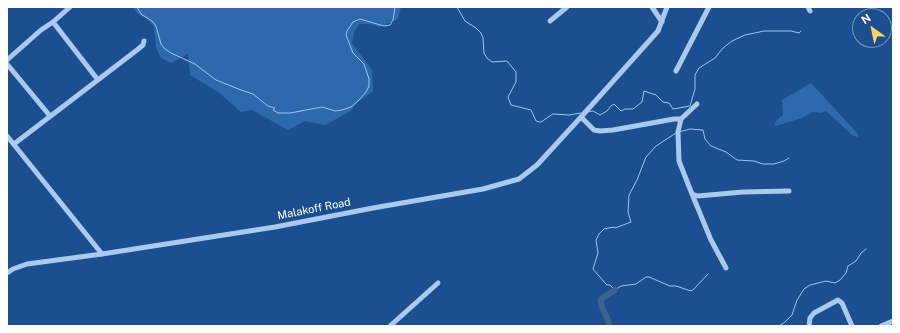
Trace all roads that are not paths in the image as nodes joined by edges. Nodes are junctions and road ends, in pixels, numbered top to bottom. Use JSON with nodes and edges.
{"nodes":[{"id":1,"x":70,"y":7,"type":"edge"},
{"id":2,"x":567,"y":7,"type":"edge"},
{"id":3,"x":652,"y":7,"type":"edge"},
{"id":4,"x":667,"y":7,"type":"edge"},
{"id":5,"x":709,"y":7,"type":"edge"},
{"id":6,"x":550,"y":21,"type":"dead end"},
{"id":7,"x":53,"y":22,"type":"junction"},
{"id":8,"x":662,"y":22,"type":"junction"},
{"id":9,"x":144,"y":41,"type":"dead end"},
{"id":10,"x":7,"y":60,"type":"edge"},
{"id":11,"x":7,"y":64,"type":"edge"},
{"id":12,"x":676,"y":71,"type":"dead end"},
{"id":13,"x":98,"y":80,"type":"junction"},
{"id":14,"x":697,"y":104,"type":"dead end"},
{"id":15,"x":584,"y":114,"type":"junction"},
{"id":16,"x":50,"y":116,"type":"junction"},
{"id":17,"x":681,"y":119,"type":"junction"},
{"id":18,"x":7,"y":136,"type":"edge"},
{"id":19,"x":14,"y":144,"type":"junction"},
{"id":20,"x":788,"y":191,"type":"dead end"},
{"id":21,"x":692,"y":194,"type":"junction"},
{"id":22,"x":102,"y":254,"type":"junction"},
{"id":23,"x":726,"y":268,"type":"dead end"},
{"id":24,"x":7,"y":273,"type":"edge"},
{"id":25,"x":438,"y":283,"type":"dead end"},
{"id":26,"x":893,"y":321,"type":"edge"},
{"id":27,"x":390,"y":326,"type":"edge"},
{"id":28,"x":809,"y":326,"type":"edge"},
{"id":29,"x":852,"y":326,"type":"edge"},
{"id":30,"x":881,"y":326,"type":"edge"}],
"edges":[{"from":1,"to":7,"type":"street"},
{"from":2,"to":6,"type":"street"},
{"from":3,"to":8,"type":"street"},
{"from":4,"to":8,"type":"street","name":"Malakoff Road"},
{"from":5,"to":12,"type":"street"},
{"from":7,"to":10,"type":"street"},
{"from":7,"to":13,"type":"street"},
{"from":8,"to":15,"type":"street","name":"Malakoff Road"},
{"from":9,"to":13,"type":"street"},
{"from":11,"to":16,"type":"street"},
{"from":13,"to":16,"type":"street"},
{"from":14,"to":17,"type":"street"},
{"from":15,"to":17,"type":"street"},
{"from":15,"to":22,"type":"street","name":"Malakoff Road"},
{"from":16,"to":19,"type":"street"},
{"from":17,"to":21,"type":"street"},
{"from":18,"to":19,"type":"street"},
{"from":19,"to":22,"type":"street"},
{"from":20,"to":21,"type":"street"},
{"from":21,"to":23,"type":"street"},
{"from":22,"to":24,"type":"street","name":"Malakoff Road"},
{"from":25,"to":27,"type":"street"},
{"from":26,"to":30,"type":"street"},
{"from":28,"to":29,"type":"street"}]}
